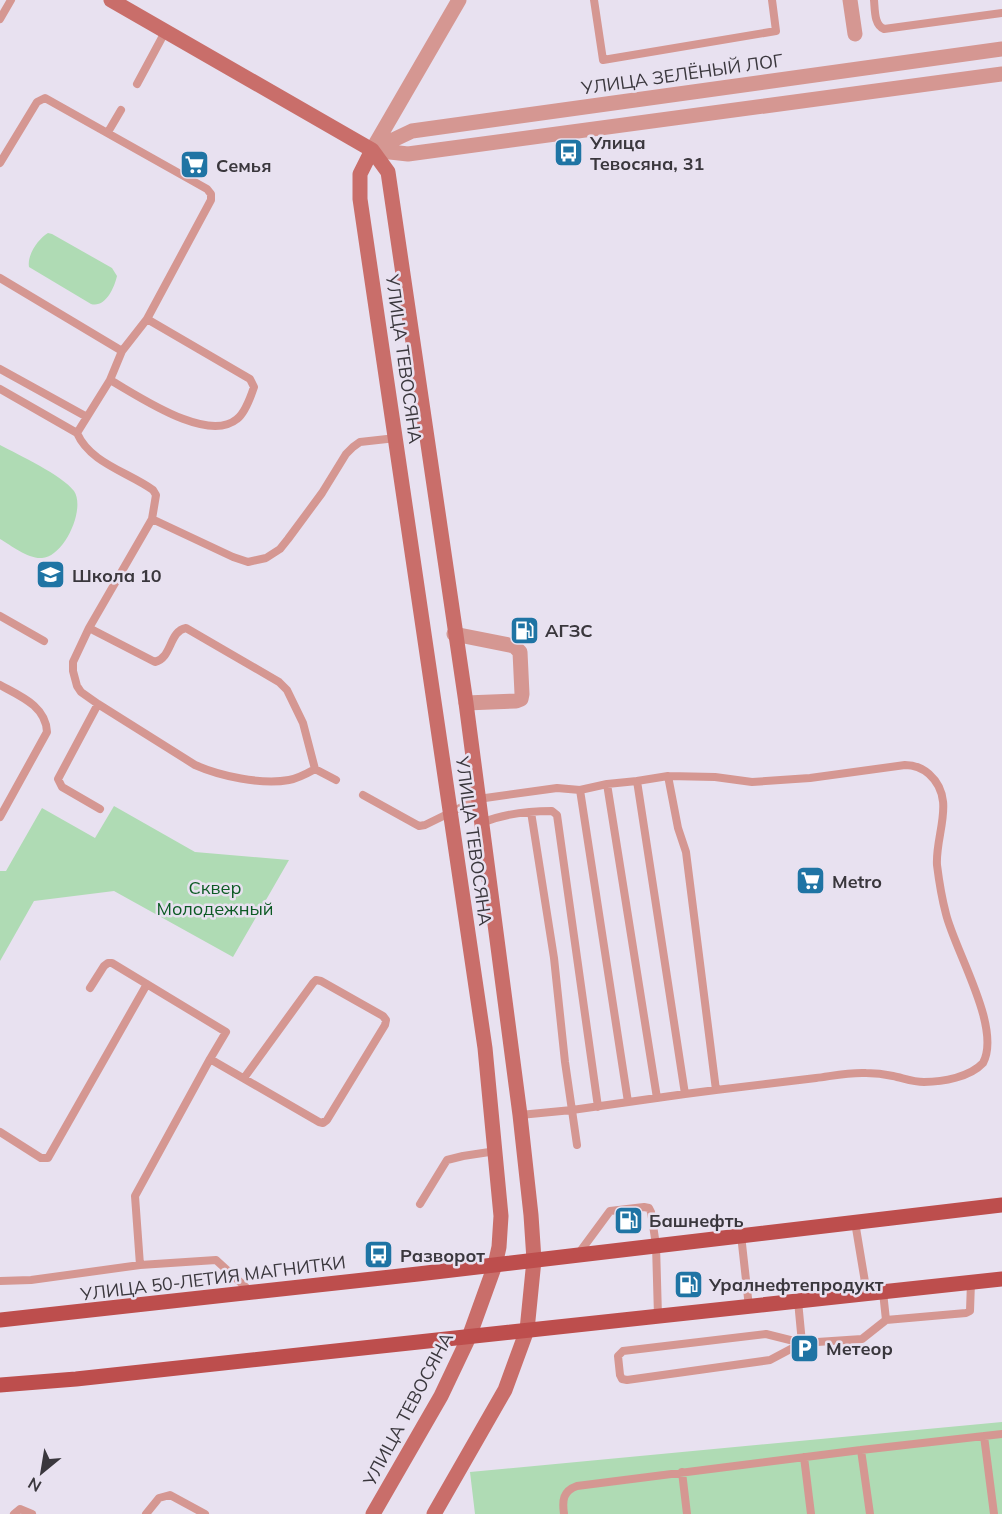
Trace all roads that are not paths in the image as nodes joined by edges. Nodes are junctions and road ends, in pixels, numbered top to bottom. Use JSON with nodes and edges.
{"nodes":[{"id":1,"x":11,"y":0,"type":"edge"},
{"id":2,"x":111,"y":0,"type":"edge"},
{"id":3,"x":459,"y":0,"type":"edge"},
{"id":4,"x":594,"y":0,"type":"edge"},
{"id":5,"x":772,"y":0,"type":"edge"},
{"id":6,"x":850,"y":0,"type":"edge"},
{"id":7,"x":874,"y":0,"type":"edge"},
{"id":8,"x":1002,"y":13,"type":"edge"},
{"id":9,"x":0,"y":19,"type":"edge"},
{"id":10,"x":165,"y":32,"type":"junction"},
{"id":11,"x":855,"y":34,"type":"dead end"},
{"id":12,"x":1002,"y":50,"type":"edge"},
{"id":13,"x":1002,"y":74,"type":"edge"},
{"id":14,"x":137,"y":84,"type":"dead end"},
{"id":15,"x":121,"y":110,"type":"dead end"},
{"id":16,"x":108,"y":132,"type":"junction"},
{"id":17,"x":372,"y":150,"type":"junction"},
{"id":18,"x":0,"y":163,"type":"edge"},
{"id":19,"x":0,"y":278,"type":"edge"},
{"id":20,"x":147,"y":319,"type":"junction"},
{"id":21,"x":122,"y":351,"type":"junction"},
{"id":22,"x":0,"y":369,"type":"edge"},
{"id":23,"x":110,"y":380,"type":"junction"},
{"id":24,"x":0,"y":389,"type":"edge"},
{"id":25,"x":87,"y":417,"type":"junction"},
{"id":26,"x":77,"y":433,"type":"junction"},
{"id":27,"x":396,"y":438,"type":"junction"},
{"id":28,"x":152,"y":519,"type":"junction"},
{"id":29,"x":0,"y":616,"type":"edge"},
{"id":30,"x":89,"y":628,"type":"junction"},
{"id":31,"x":454,"y":634,"type":"junction"},
{"id":32,"x":44,"y":641,"type":"dead end"},
{"id":33,"x":0,"y":685,"type":"edge"},
{"id":34,"x":466,"y":703,"type":"junction"},
{"id":35,"x":98,"y":704,"type":"junction"},
{"id":36,"x":315,"y":769,"type":"junction"},
{"id":37,"x":668,"y":776,"type":"junction"},
{"id":38,"x":336,"y":780,"type":"dead end"},
{"id":39,"x":638,"y":781,"type":"junction"},
{"id":40,"x":607,"y":784,"type":"junction"},
{"id":41,"x":580,"y":790,"type":"junction"},
{"id":42,"x":363,"y":795,"type":"dead end"},
{"id":43,"x":477,"y":799,"type":"junction"},
{"id":44,"x":100,"y":809,"type":"dead end"},
{"id":45,"x":531,"y":812,"type":"junction"},
{"id":46,"x":451,"y":813,"type":"junction"},
{"id":47,"x":0,"y":817,"type":"edge"},
{"id":48,"x":481,"y":823,"type":"junction"},
{"id":49,"x":147,"y":984,"type":"junction"},
{"id":50,"x":90,"y":988,"type":"dead end"},
{"id":51,"x":210,"y":1059,"type":"junction"},
{"id":52,"x":244,"y":1078,"type":"junction"},
{"id":53,"x":716,"y":1090,"type":"junction"},
{"id":54,"x":685,"y":1094,"type":"junction"},
{"id":55,"x":657,"y":1098,"type":"junction"},
{"id":56,"x":628,"y":1102,"type":"junction"},
{"id":57,"x":598,"y":1107,"type":"junction"},
{"id":58,"x":572,"y":1110,"type":"junction"},
{"id":59,"x":520,"y":1115,"type":"junction"},
{"id":60,"x":0,"y":1132,"type":"edge"},
{"id":61,"x":577,"y":1145,"type":"dead end"},
{"id":62,"x":496,"y":1151,"type":"junction"},
{"id":63,"x":420,"y":1204,"type":"dead end"},
{"id":64,"x":1002,"y":1204,"type":"edge"},
{"id":65,"x":855,"y":1222,"type":"junction"},
{"id":66,"x":741,"y":1235,"type":"junction"},
{"id":67,"x":656,"y":1245,"type":"junction"},
{"id":68,"x":578,"y":1254,"type":"junction"},
{"id":69,"x":534,"y":1260,"type":"junction"},
{"id":70,"x":140,"y":1265,"type":"junction"},
{"id":71,"x":495,"y":1265,"type":"junction"},
{"id":72,"x":1002,"y":1279,"type":"edge"},
{"id":73,"x":0,"y":1281,"type":"edge"},
{"id":74,"x":971,"y":1282,"type":"junction"},
{"id":75,"x":883,"y":1292,"type":"junction"},
{"id":76,"x":252,"y":1293,"type":"junction"},
{"id":77,"x":867,"y":1294,"type":"junction"},
{"id":78,"x":798,"y":1301,"type":"junction"},
{"id":79,"x":749,"y":1307,"type":"junction"},
{"id":80,"x":658,"y":1317,"type":"junction"},
{"id":81,"x":0,"y":1320,"type":"edge"},
{"id":82,"x":886,"y":1320,"type":"junction"},
{"id":83,"x":526,"y":1330,"type":"junction"},
{"id":84,"x":469,"y":1337,"type":"junction"},
{"id":85,"x":802,"y":1343,"type":"junction"},
{"id":86,"x":0,"y":1385,"type":"edge"},
{"id":87,"x":1002,"y":1434,"type":"edge"},
{"id":88,"x":984,"y":1436,"type":"junction"},
{"id":89,"x":861,"y":1450,"type":"junction"},
{"id":90,"x":804,"y":1457,"type":"junction"},
{"id":91,"x":682,"y":1472,"type":"junction"},
{"id":92,"x":15,"y":1514,"type":"edge"},
{"id":93,"x":32,"y":1514,"type":"edge"},
{"id":94,"x":146,"y":1514,"type":"edge"},
{"id":95,"x":205,"y":1514,"type":"edge"},
{"id":96,"x":373,"y":1514,"type":"edge"},
{"id":97,"x":434,"y":1514,"type":"edge"},
{"id":98,"x":564,"y":1514,"type":"edge"},
{"id":99,"x":687,"y":1514,"type":"edge"},
{"id":100,"x":811,"y":1514,"type":"edge"},
{"id":101,"x":870,"y":1514,"type":"edge"},
{"id":102,"x":994,"y":1514,"type":"edge"}],
"edges":[{"from":1,"to":9,"type":"lane"},
{"from":2,"to":10,"type":"street"},
{"from":3,"to":17,"type":"street","name":"УЛИЦА ТЕВОСЯНА"},
{"from":4,"to":5,"type":"lane"},
{"from":6,"to":11,"type":"street"},
{"from":7,"to":8,"type":"lane"},
{"from":10,"to":14,"type":"lane"},
{"from":10,"to":17,"type":"street"},
{"from":12,"to":17,"type":"street","name":"УЛИЦА ЗЕЛЁНЫЙ ЛОГ"},
{"from":13,"to":17,"type":"street"},
{"from":15,"to":16,"type":"lane"},
{"from":16,"to":18,"type":"lane"},
{"from":16,"to":20,"type":"lane"},
{"from":17,"to":27,"type":"street","name":"УЛИЦА ТЕВОСЯНА"},
{"from":17,"to":31,"type":"street","name":"УЛИЦА ТЕВОСЯНА"},
{"from":19,"to":21,"type":"lane"},
{"from":20,"to":21,"type":"lane"},
{"from":20,"to":23,"type":"lane"},
{"from":21,"to":23,"type":"lane"},
{"from":22,"to":25,"type":"lane"},
{"from":23,"to":25,"type":"lane"},
{"from":24,"to":26,"type":"lane"},
{"from":25,"to":26,"type":"lane"},
{"from":26,"to":28,"type":"lane"},
{"from":27,"to":28,"type":"lane"},
{"from":27,"to":46,"type":"street","name":"УЛИЦА ТЕВОСЯНА"},
{"from":28,"to":30,"type":"lane"},
{"from":29,"to":32,"type":"lane"},
{"from":30,"to":35,"type":"lane"},
{"from":30,"to":36,"type":"lane"},
{"from":31,"to":34,"type":"street","name":"УЛИЦА ТЕВОСЯНА"},
{"from":31,"to":34,"type":"street"},
{"from":33,"to":47,"type":"lane"},
{"from":34,"to":43,"type":"street","name":"УЛИЦА ТЕВОСЯНА"},
{"from":35,"to":36,"type":"lane"},
{"from":35,"to":44,"type":"lane"},
{"from":36,"to":38,"type":"lane"},
{"from":37,"to":39,"type":"lane"},
{"from":37,"to":53,"type":"lane"},
{"from":37,"to":53,"type":"lane"},
{"from":39,"to":40,"type":"lane"},
{"from":39,"to":54,"type":"lane"},
{"from":40,"to":41,"type":"lane"},
{"from":40,"to":55,"type":"lane"},
{"from":41,"to":43,"type":"lane"},
{"from":41,"to":56,"type":"lane"},
{"from":42,"to":46,"type":"lane"},
{"from":43,"to":46,"type":"lane"},
{"from":43,"to":48,"type":"street","name":"УЛИЦА ТЕВОСЯНА"},
{"from":45,"to":48,"type":"lane"},
{"from":45,"to":57,"type":"lane"},
{"from":45,"to":58,"type":"lane"},
{"from":46,"to":62,"type":"street","name":"УЛИЦА ТЕВОСЯНА"},
{"from":48,"to":59,"type":"street","name":"УЛИЦА ТЕВОСЯНА"},
{"from":49,"to":50,"type":"lane"},
{"from":49,"to":51,"type":"lane"},
{"from":49,"to":60,"type":"lane"},
{"from":51,"to":52,"type":"lane"},
{"from":51,"to":70,"type":"lane"},
{"from":52,"to":52,"type":"lane"},
{"from":53,"to":54,"type":"lane"},
{"from":54,"to":55,"type":"lane"},
{"from":55,"to":56,"type":"lane"},
{"from":56,"to":57,"type":"lane"},
{"from":57,"to":58,"type":"lane"},
{"from":58,"to":59,"type":"lane"},
{"from":58,"to":61,"type":"lane"},
{"from":59,"to":69,"type":"street","name":"УЛИЦА ТЕВОСЯНА"},
{"from":62,"to":63,"type":"lane"},
{"from":62,"to":71,"type":"street","name":"УЛИЦА ТЕВОСЯНА"},
{"from":64,"to":65,"type":"main road","name":"УЛИЦА 50-ЛЕТИЯ МАГНИТКИ"},
{"from":65,"to":66,"type":"main road","name":"УЛИЦА 50-ЛЕТИЯ МАГНИТКИ"},
{"from":65,"to":77,"type":"lane"},
{"from":66,"to":67,"type":"main road","name":"УЛИЦА 50-ЛЕТИЯ МАГНИТКИ"},
{"from":66,"to":79,"type":"lane"},
{"from":67,"to":68,"type":"main road","name":"УЛИЦА 50-ЛЕТИЯ МАГНИТКИ"},
{"from":67,"to":68,"type":"lane"},
{"from":67,"to":80,"type":"lane"},
{"from":68,"to":69,"type":"main road","name":"УЛИЦА 50-ЛЕТИЯ МАГНИТКИ"},
{"from":69,"to":71,"type":"main road","name":"УЛИЦА 50-ЛЕТИЯ МАГНИТКИ"},
{"from":69,"to":83,"type":"street","name":"УЛИЦА ТЕВОСЯНА"},
{"from":70,"to":73,"type":"lane"},
{"from":70,"to":76,"type":"lane"},
{"from":71,"to":76,"type":"main road","name":"УЛИЦА 50-ЛЕТИЯ МАГНИТКИ"},
{"from":71,"to":84,"type":"street","name":"УЛИЦА ТЕВОСЯНА"},
{"from":72,"to":74,"type":"main road"},
{"from":74,"to":75,"type":"main road"},
{"from":74,"to":82,"type":"lane"},
{"from":75,"to":77,"type":"main road"},
{"from":75,"to":82,"type":"lane"},
{"from":76,"to":81,"type":"main road","name":"УЛИЦА 50-ЛЕТИЯ МАГНИТКИ"},
{"from":77,"to":78,"type":"main road"},
{"from":78,"to":79,"type":"main road"},
{"from":78,"to":85,"type":"lane"},
{"from":79,"to":80,"type":"main road"},
{"from":80,"to":83,"type":"main road"},
{"from":82,"to":85,"type":"lane"},
{"from":83,"to":84,"type":"main road"},
{"from":83,"to":97,"type":"street","name":"УЛИЦА ТЕВОСЯНА"},
{"from":84,"to":86,"type":"main road"},
{"from":84,"to":96,"type":"street","name":"УЛИЦА ТЕВОСЯНА"},
{"from":85,"to":85,"type":"lane"},
{"from":87,"to":88,"type":"lane"},
{"from":88,"to":89,"type":"lane"},
{"from":88,"to":102,"type":"lane"},
{"from":89,"to":90,"type":"lane"},
{"from":89,"to":101,"type":"lane"},
{"from":90,"to":91,"type":"lane"},
{"from":90,"to":100,"type":"lane"},
{"from":91,"to":98,"type":"lane"},
{"from":91,"to":99,"type":"lane"},
{"from":92,"to":93,"type":"lane"},
{"from":94,"to":95,"type":"lane"}]}
